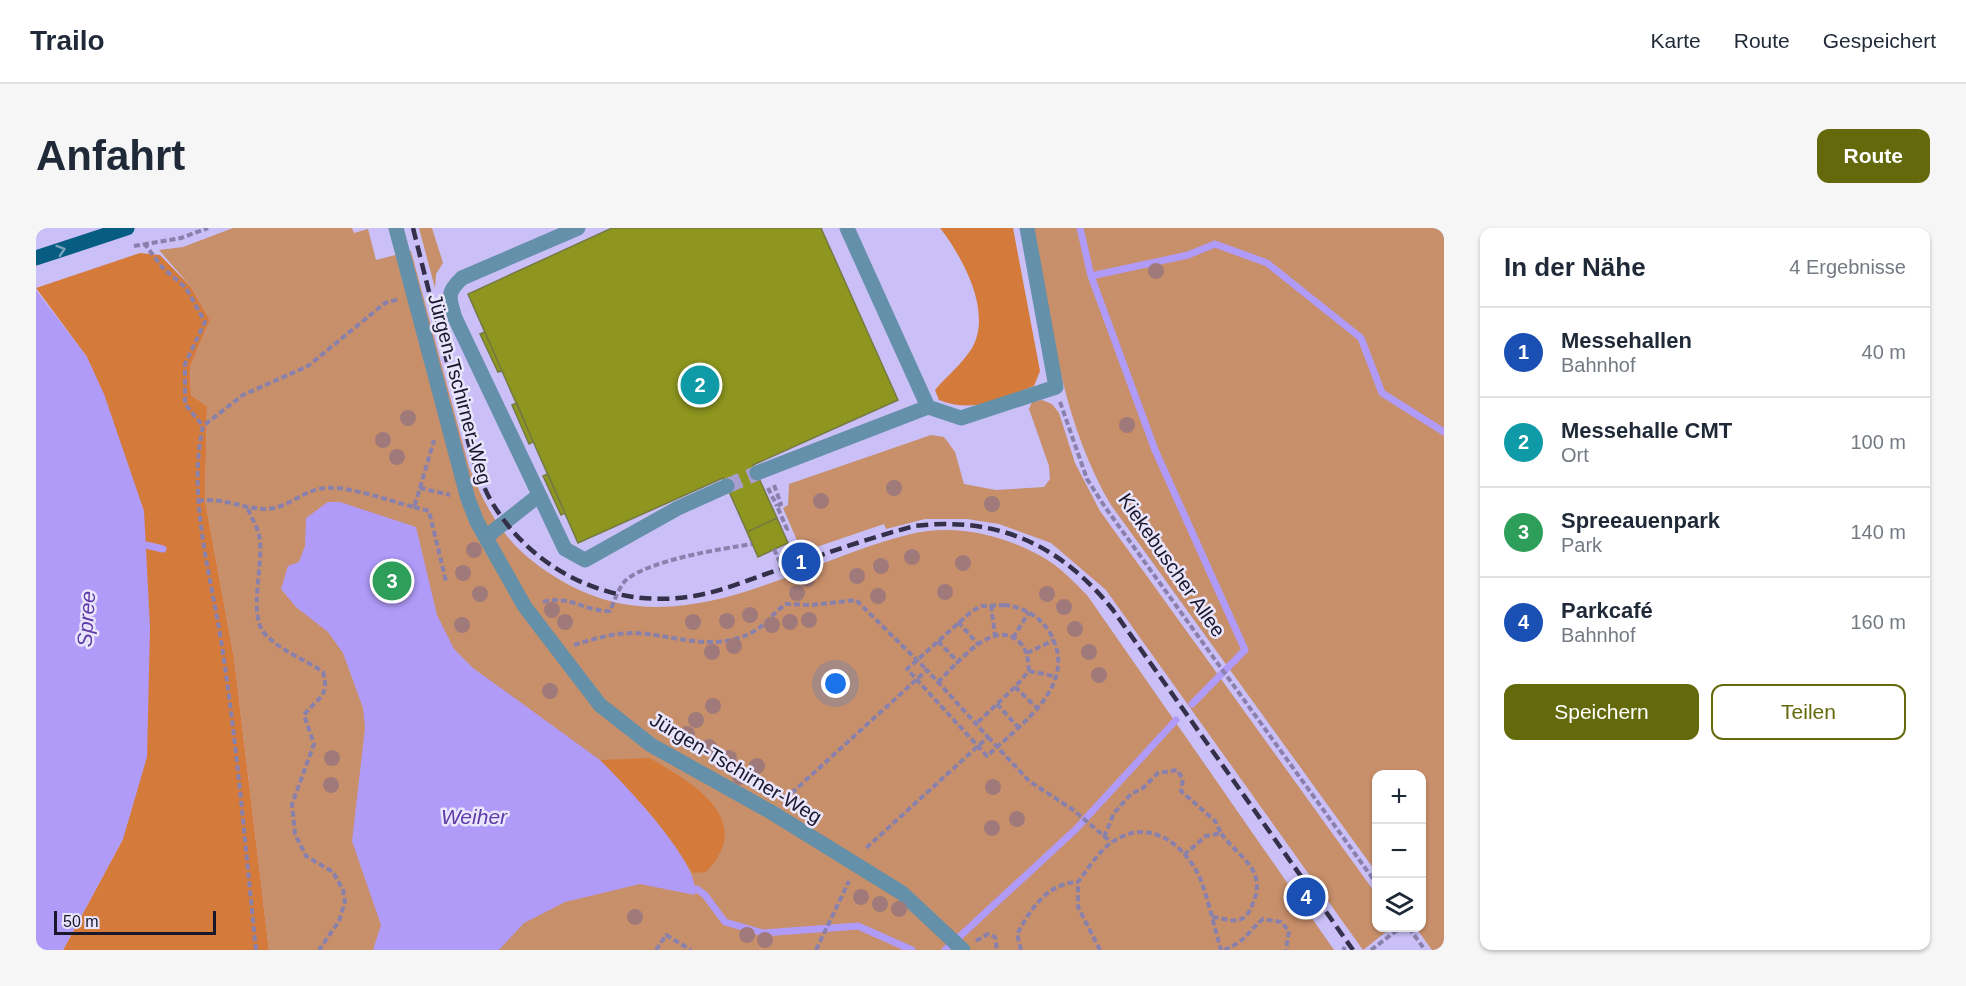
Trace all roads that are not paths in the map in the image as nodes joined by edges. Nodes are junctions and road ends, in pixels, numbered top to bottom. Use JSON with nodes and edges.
{"nodes":[{"id":1,"x":127,"y":228,"type":"edge"},
{"id":2,"x":396,"y":228,"type":"edge"},
{"id":3,"x":578,"y":228,"type":"edge"},
{"id":4,"x":847,"y":228,"type":"edge"},
{"id":5,"x":1027,"y":228,"type":"edge"},
{"id":6,"x":36,"y":258,"type":"edge"},
{"id":7,"x":928,"y":407,"type":"junction"},
{"id":8,"x":763,"y":475,"type":"tunnel mouth"},
{"id":9,"x":727,"y":486,"type":"tunnel mouth"},
{"id":10,"x":538,"y":496,"type":"junction"},
{"id":11,"x":486,"y":537,"type":"junction"},
{"id":12,"x":968,"y":948,"type":"edge"}],
"edges":[{"from":6,"to":1,"type":"main road","one_way":true},
{"from":2,"to":11,"type":"street","name":"Jürgen-Tschirner-Weg"},
{"from":3,"to":10,"type":"street"},
{"from":4,"to":7,"type":"street"},
{"from":5,"to":7,"type":"street"},
{"from":7,"to":8,"type":"street"},
{"from":9,"to":10,"type":"street"},
{"from":10,"to":11,"type":"street"},
{"from":11,"to":12,"type":"street","name":"Jürgen-Tschirner-Weg"}]}
